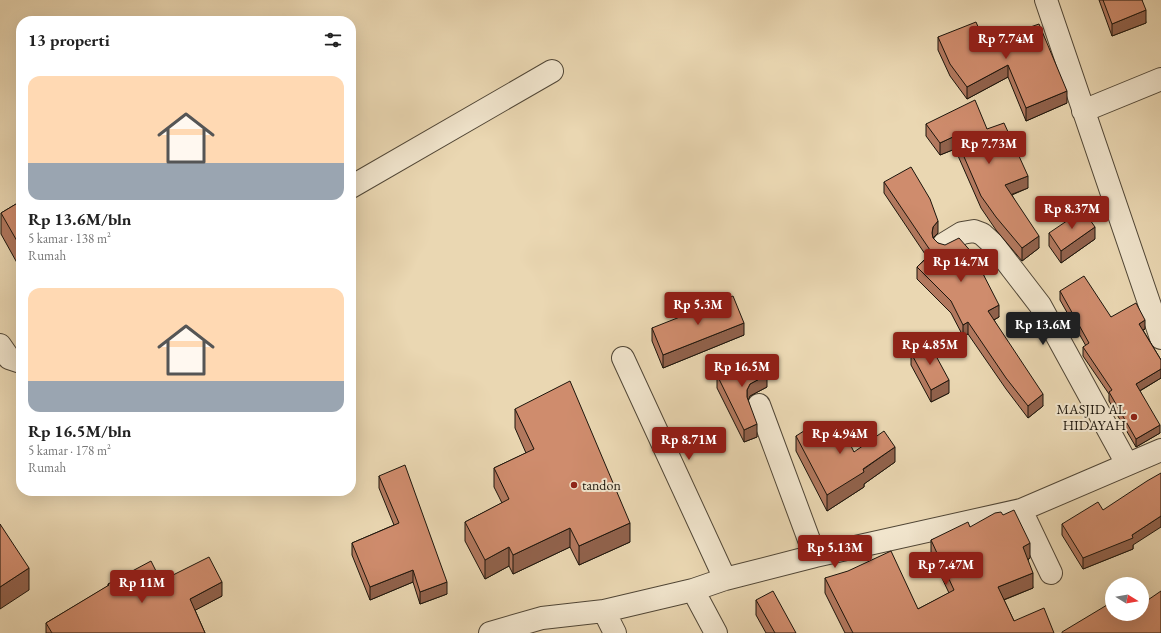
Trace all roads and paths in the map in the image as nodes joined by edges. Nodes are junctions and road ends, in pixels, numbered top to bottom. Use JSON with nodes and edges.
{"nodes":[{"id":1,"x":1046,"y":0,"type":"edge"},
{"id":2,"x":552,"y":71,"type":"dead end"},
{"id":3,"x":1161,"y":79,"type":"edge"},
{"id":4,"x":1083,"y":111,"type":"junction"},
{"id":5,"x":356,"y":184,"type":"edge"},
{"id":6,"x":944,"y":244,"type":"edge"},
{"id":7,"x":1161,"y":338,"type":"edge"},
{"id":8,"x":0,"y":345,"type":"edge"},
{"id":9,"x":623,"y":358,"type":"dead end"},
{"id":10,"x":16,"y":360,"type":"edge"},
{"id":11,"x":759,"y":406,"type":"dead end"},
{"id":12,"x":1161,"y":450,"type":"edge"},
{"id":13,"x":1128,"y":464,"type":"junction"},
{"id":14,"x":1021,"y":510,"type":"junction"},
{"id":15,"x":815,"y":556,"type":"junction"},
{"id":16,"x":1051,"y":573,"type":"dead end"},
{"id":17,"x":724,"y":579,"type":"junction"},
{"id":18,"x":693,"y":590,"type":"junction"},
{"id":19,"x":604,"y":611,"type":"junction"},
{"id":20,"x":490,"y":633,"type":"edge"},
{"id":21,"x":615,"y":633,"type":"edge"},
{"id":22,"x":716,"y":633,"type":"edge"}],
"edges":[{"from":1,"to":4,"type":"street"},
{"from":2,"to":5,"type":"street"},
{"from":3,"to":4,"type":"street"},
{"from":4,"to":7,"type":"street"},
{"from":6,"to":13,"type":"street"},
{"from":8,"to":10,"type":"street"},
{"from":9,"to":17,"type":"street"},
{"from":11,"to":15,"type":"street"},
{"from":12,"to":13,"type":"street"},
{"from":13,"to":14,"type":"street"},
{"from":14,"to":15,"type":"street"},
{"from":14,"to":16,"type":"street"},
{"from":15,"to":17,"type":"street"},
{"from":17,"to":18,"type":"street"},
{"from":18,"to":19,"type":"street"},
{"from":18,"to":22,"type":"street"},
{"from":19,"to":20,"type":"street"},
{"from":19,"to":21,"type":"street"}]}
